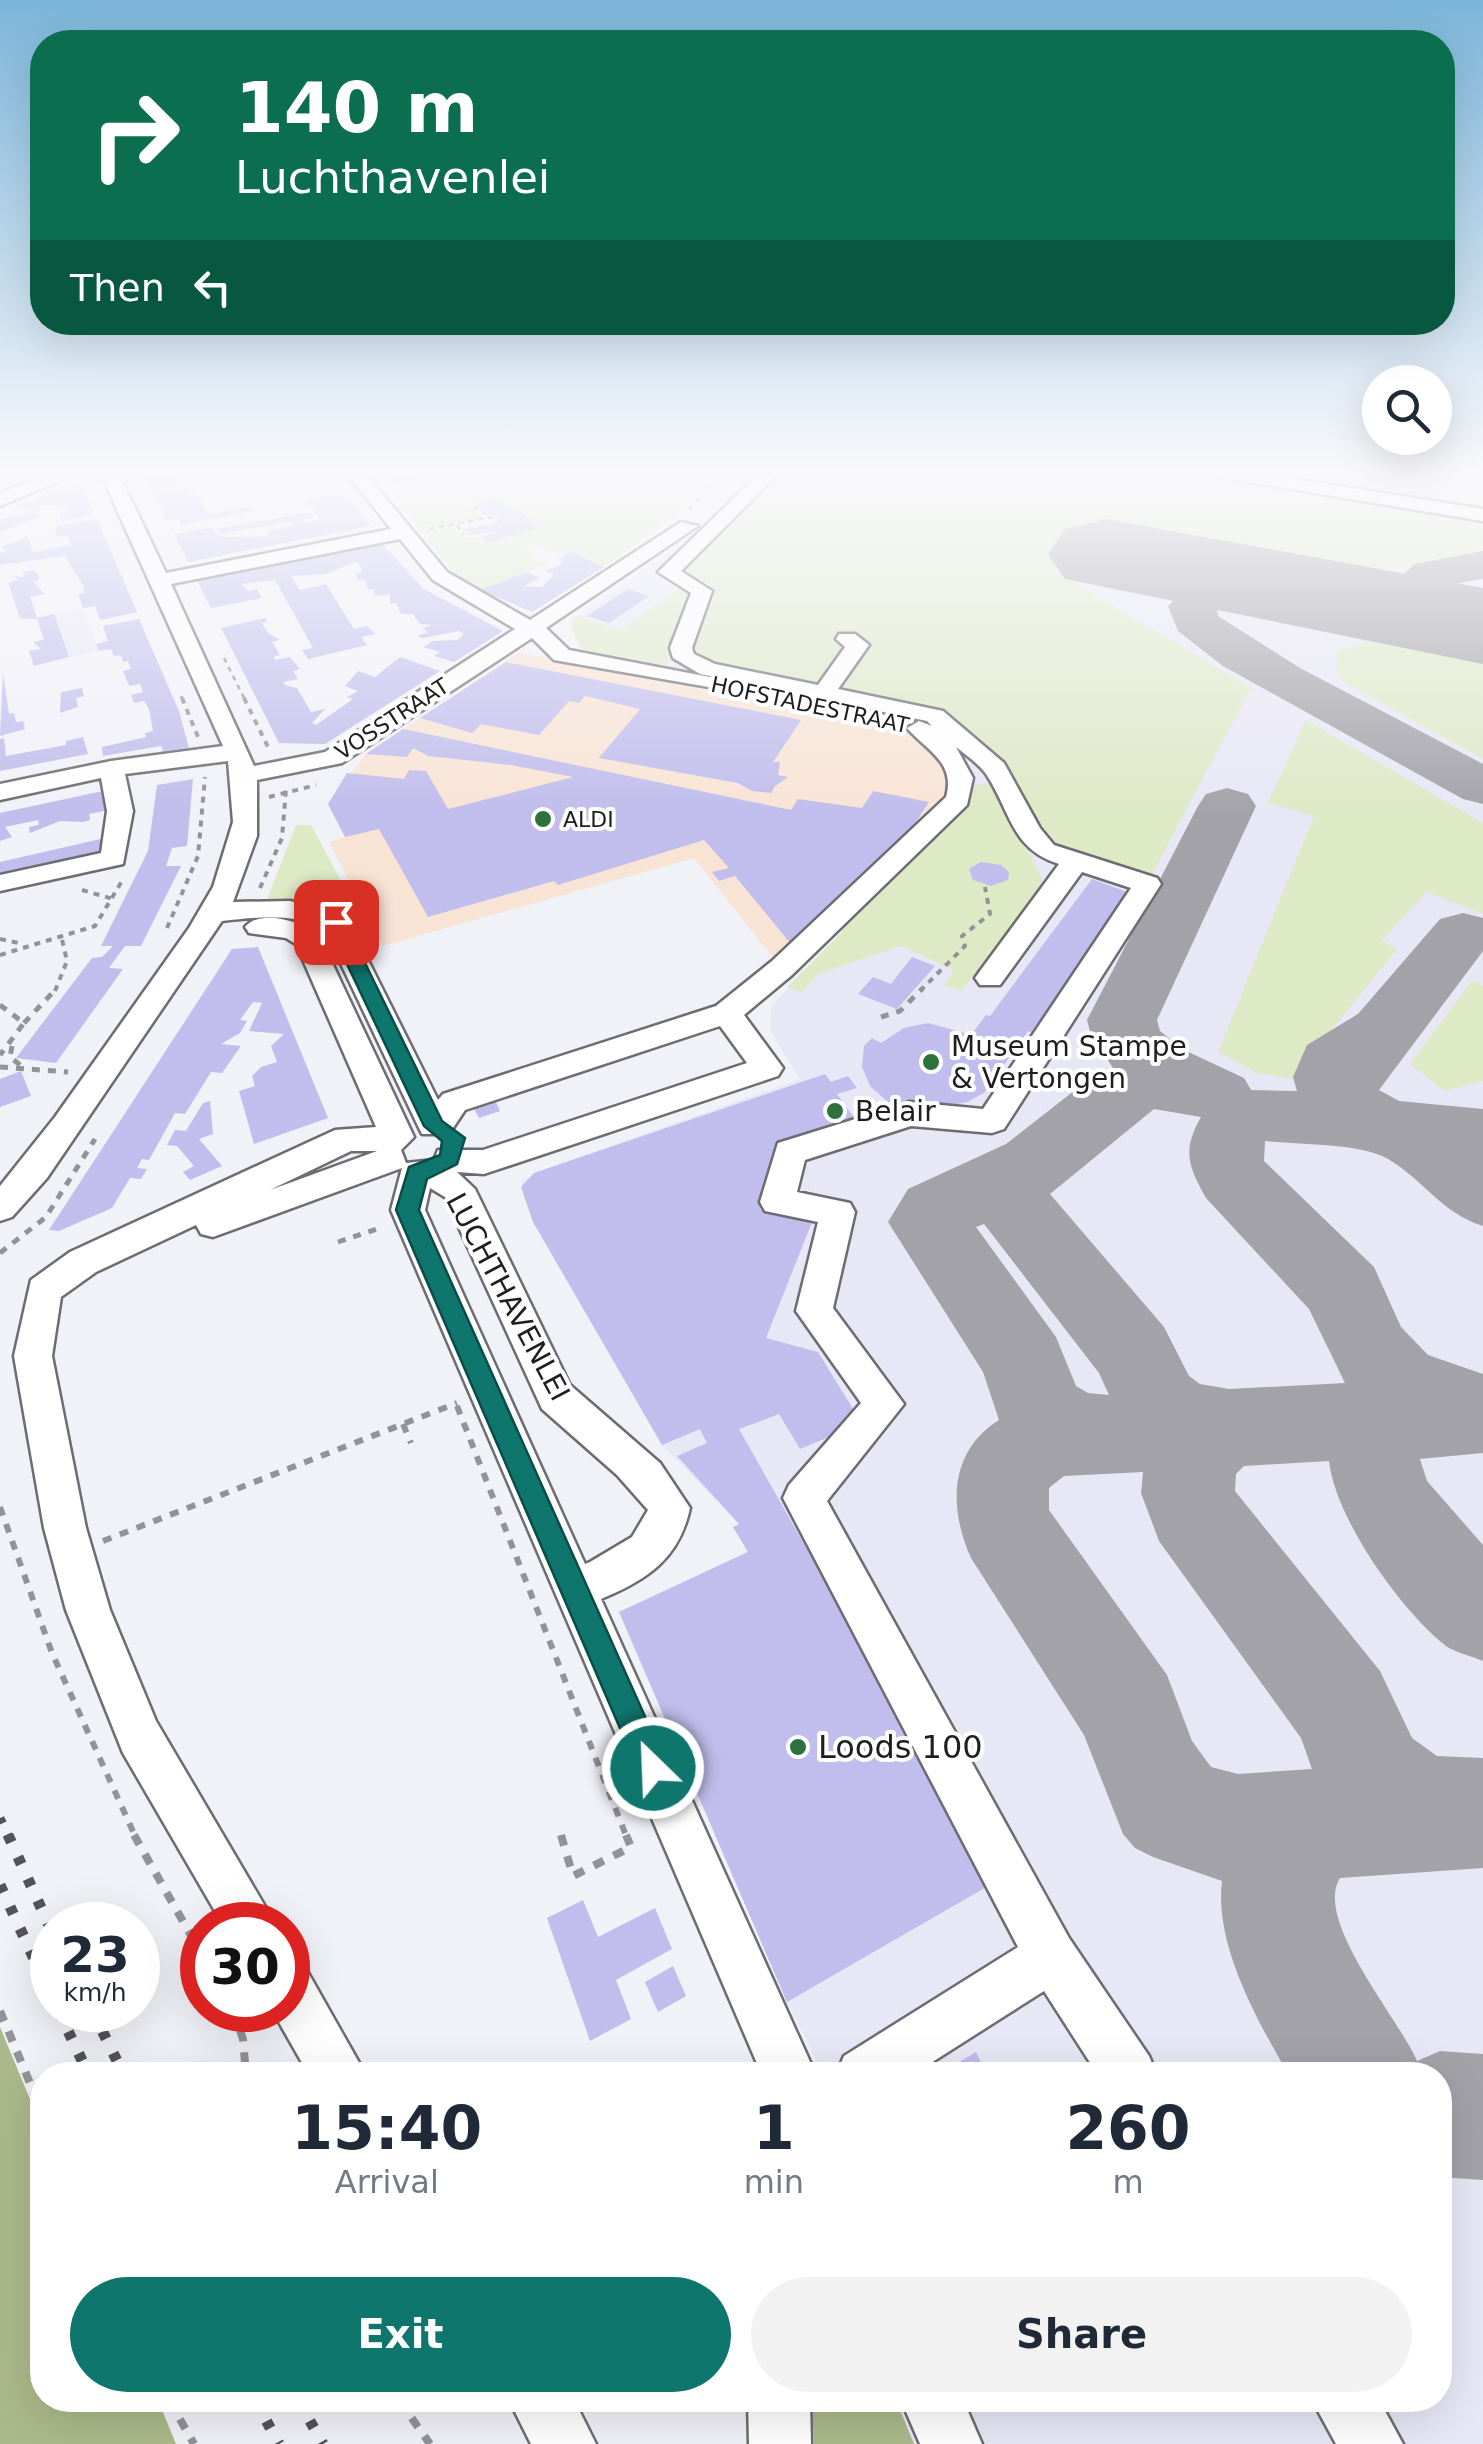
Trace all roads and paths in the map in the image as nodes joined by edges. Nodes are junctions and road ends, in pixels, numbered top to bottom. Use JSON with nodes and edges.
{"nodes":[{"id":1,"x":162,"y":586,"type":"edge"},
{"id":2,"x":455,"y":586,"type":"edge"},
{"id":3,"x":600,"y":586,"type":"edge"},
{"id":4,"x":693,"y":586,"type":"edge"},
{"id":5,"x":532,"y":629,"type":"junction"},
{"id":6,"x":847,"y":638,"type":"dead end"},
{"id":7,"x":824,"y":691,"type":"junction"},
{"id":8,"x":241,"y":764,"type":"junction"},
{"id":9,"x":111,"y":768,"type":"junction"},
{"id":10,"x":0,"y":792,"type":"edge"},
{"id":11,"x":206,"y":804,"type":"dead end"},
{"id":12,"x":1075,"y":862,"type":"junction"},
{"id":13,"x":0,"y":884,"type":"edge"},
{"id":14,"x":986,"y":887,"type":"dead end"},
{"id":15,"x":75,"y":889,"type":"dead end"},
{"id":16,"x":113,"y":898,"type":"dead end"},
{"id":17,"x":176,"y":913,"type":"dead end"},
{"id":18,"x":209,"y":914,"type":"junction"},
{"id":19,"x":61,"y":935,"type":"dead end"},
{"id":20,"x":0,"y":938,"type":"edge"},
{"id":21,"x":22,"y":943,"type":"dead end"},
{"id":22,"x":990,"y":978,"type":"dead end"},
{"id":23,"x":375,"y":998,"type":"junction"},
{"id":24,"x":0,"y":1005,"type":"edge"},
{"id":25,"x":339,"y":1009,"type":"junction"},
{"id":26,"x":727,"y":1013,"type":"junction"},
{"id":27,"x":881,"y":1017,"type":"dead end"},
{"id":28,"x":24,"y":1022,"type":"junction"},
{"id":29,"x":12,"y":1044,"type":"junction"},
{"id":30,"x":0,"y":1055,"type":"edge"},
{"id":31,"x":0,"y":1067,"type":"edge"},
{"id":32,"x":22,"y":1067,"type":"junction"},
{"id":33,"x":68,"y":1072,"type":"dead end"},
{"id":34,"x":436,"y":1126,"type":"junction"},
{"id":35,"x":413,"y":1156,"type":"junction"},
{"id":36,"x":0,"y":1208,"type":"edge"},
{"id":37,"x":10,"y":1242,"type":"dead end"},
{"id":38,"x":338,"y":1242,"type":"dead end"},
{"id":39,"x":388,"y":1246,"type":"dead end"},
{"id":40,"x":0,"y":1253,"type":"edge"},
{"id":41,"x":450,"y":1388,"type":"dead end"},
{"id":42,"x":456,"y":1403,"type":"junction"},
{"id":43,"x":403,"y":1424,"type":"junction"},
{"id":44,"x":411,"y":1443,"type":"dead end"},
{"id":45,"x":0,"y":1507,"type":"edge"},
{"id":46,"x":72,"y":1553,"type":"junction"},
{"id":47,"x":574,"y":1589,"type":"junction"},
{"id":48,"x":561,"y":1835,"type":"dead end"},
{"id":49,"x":237,"y":1902,"type":"edge"},
{"id":50,"x":180,"y":1916,"type":"edge"},
{"id":51,"x":1052,"y":1956,"type":"junction"},
{"id":52,"x":0,"y":2011,"type":"edge"},
{"id":53,"x":310,"y":2024,"type":"edge"},
{"id":54,"x":240,"y":2032,"type":"edge"},
{"id":55,"x":245,"y":2062,"type":"edge"},
{"id":56,"x":332,"y":2062,"type":"edge"},
{"id":57,"x":778,"y":2062,"type":"edge"},
{"id":58,"x":884,"y":2062,"type":"edge"},
{"id":59,"x":1121,"y":2062,"type":"edge"},
{"id":60,"x":30,"y":2083,"type":"edge"},
{"id":61,"x":176,"y":2412,"type":"edge"},
{"id":62,"x":407,"y":2412,"type":"edge"},
{"id":63,"x":547,"y":2412,"type":"edge"},
{"id":64,"x":779,"y":2412,"type":"edge"},
{"id":65,"x":937,"y":2412,"type":"edge"},
{"id":66,"x":1352,"y":2412,"type":"edge"},
{"id":67,"x":194,"y":2444,"type":"edge"},
{"id":68,"x":430,"y":2444,"type":"edge"},
{"id":69,"x":566,"y":2444,"type":"edge"},
{"id":70,"x":780,"y":2444,"type":"edge"},
{"id":71,"x":951,"y":2444,"type":"edge"},
{"id":72,"x":1372,"y":2444,"type":"edge"}],
"edges":[{"from":1,"to":8,"type":"street"},
{"from":2,"to":5,"type":"street","name":"HOFSTADESTRAAT"},
{"from":3,"to":5,"type":"street","name":"VOSSTRAAT"},
{"from":4,"to":7,"type":"street"},
{"from":5,"to":8,"type":"street","name":"VOSSTRAAT"},
{"from":5,"to":26,"type":"street","name":"HOFSTADESTRAAT"},
{"from":6,"to":7,"type":"street"},
{"from":7,"to":12,"type":"street"},
{"from":8,"to":9,"type":"street","name":"VOSSTRAAT"},
{"from":8,"to":18,"type":"street"},
{"from":9,"to":10,"type":"street","name":"VOSSTRAAT"},
{"from":9,"to":13,"type":"street"},
{"from":11,"to":17,"type":"path"},
{"from":12,"to":22,"type":"street"},
{"from":12,"to":51,"type":"street"},
{"from":14,"to":27,"type":"path"},
{"from":15,"to":16,"type":"path"},
{"from":18,"to":23,"type":"street"},
{"from":18,"to":25,"type":"street","name":"LUCHTHAVENLEI"},
{"from":18,"to":36,"type":"street"},
{"from":19,"to":28,"type":"path"},
{"from":20,"to":21,"type":"path"},
{"from":23,"to":25,"type":"street"},
{"from":23,"to":34,"type":"street"},
{"from":24,"to":28,"type":"path"},
{"from":25,"to":35,"type":"street","name":"LUCHTHAVENLEI"},
{"from":26,"to":34,"type":"street","name":"HOFSTADESTRAAT"},
{"from":26,"to":35,"type":"street"},
{"from":28,"to":29,"type":"path"},
{"from":29,"to":30,"type":"path"},
{"from":29,"to":32,"type":"path"},
{"from":31,"to":32,"type":"path"},
{"from":32,"to":33,"type":"path"},
{"from":34,"to":35,"type":"street"},
{"from":35,"to":46,"type":"street"},
{"from":35,"to":47,"type":"street","name":"LUCHTHAVENLEI"},
{"from":35,"to":47,"type":"street","name":"LUCHTHAVENLEI"},
{"from":37,"to":40,"type":"path"},
{"from":38,"to":39,"type":"path"},
{"from":41,"to":42,"type":"path"},
{"from":42,"to":43,"type":"path"},
{"from":42,"to":48,"type":"path"},
{"from":43,"to":44,"type":"path"},
{"from":43,"to":46,"type":"path"},
{"from":45,"to":50,"type":"path"},
{"from":46,"to":49,"type":"street"},
{"from":47,"to":57,"type":"street","name":"LUCHTHAVENLEI"},
{"from":51,"to":58,"type":"street"},
{"from":51,"to":59,"type":"street"},
{"from":52,"to":60,"type":"path"},
{"from":53,"to":56,"type":"street"},
{"from":54,"to":55,"type":"path"},
{"from":61,"to":67,"type":"path"},
{"from":62,"to":68,"type":"path"},
{"from":63,"to":69,"type":"street"},
{"from":64,"to":70,"type":"street"},
{"from":65,"to":71,"type":"street"},
{"from":66,"to":72,"type":"street"}]}
